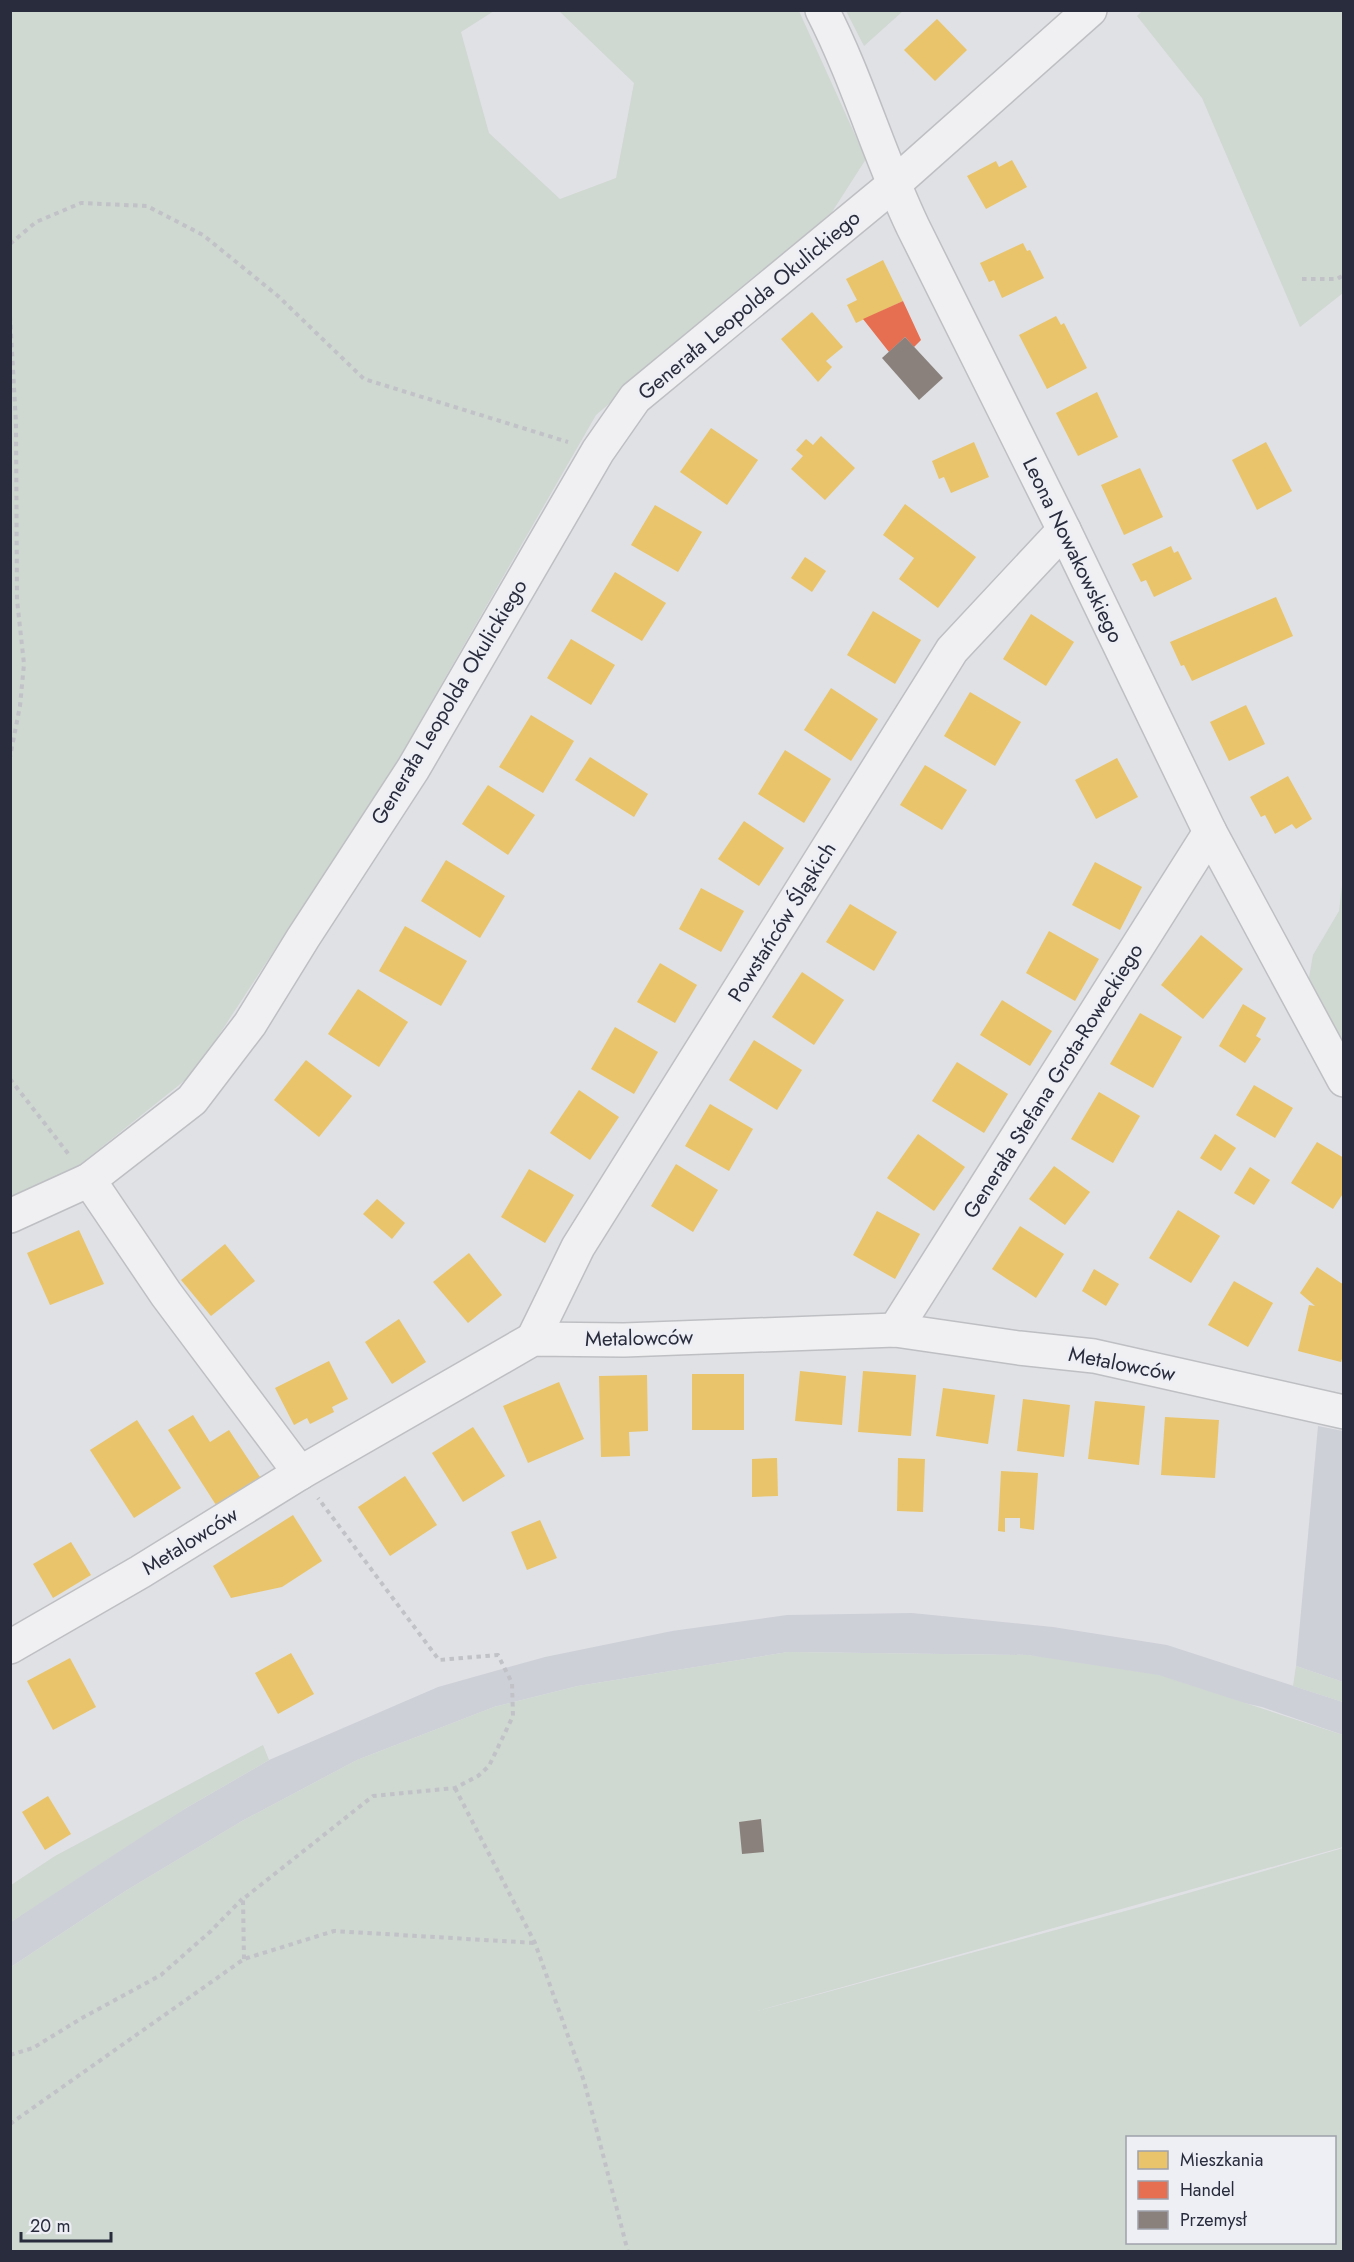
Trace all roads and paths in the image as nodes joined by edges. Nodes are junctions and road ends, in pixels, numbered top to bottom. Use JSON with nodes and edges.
{"nodes":[{"id":1,"x":822,"y":10,"type":"edge"},
{"id":2,"x":1090,"y":10,"type":"edge"},
{"id":3,"x":893,"y":185,"type":"junction"},
{"id":4,"x":10,"y":244,"type":"edge"},
{"id":5,"x":1344,"y":274,"type":"edge"},
{"id":6,"x":1302,"y":279,"type":"dead end"},
{"id":7,"x":10,"y":316,"type":"edge"},
{"id":8,"x":598,"y":451,"type":"junction"},
{"id":9,"x":1064,"y":530,"type":"junction"},
{"id":10,"x":10,"y":757,"type":"edge"},
{"id":11,"x":1210,"y":832,"type":"junction"},
{"id":12,"x":10,"y":1079,"type":"edge"},
{"id":13,"x":1344,"y":1080,"type":"edge"},
{"id":14,"x":89,"y":1180,"type":"junction"},
{"id":15,"x":10,"y":1216,"type":"edge"},
{"id":16,"x":895,"y":1330,"type":"junction"},
{"id":17,"x":533,"y":1339,"type":"junction"},
{"id":18,"x":1344,"y":1412,"type":"edge"},
{"id":19,"x":300,"y":1473,"type":"junction"},
{"id":20,"x":10,"y":1647,"type":"edge"},
{"id":21,"x":455,"y":1788,"type":"junction"},
{"id":22,"x":243,"y":1899,"type":"junction"},
{"id":23,"x":535,"y":1943,"type":"junction"},
{"id":24,"x":244,"y":1959,"type":"junction"},
{"id":25,"x":10,"y":2055,"type":"edge"},
{"id":26,"x":10,"y":2124,"type":"edge"},
{"id":27,"x":628,"y":2252,"type":"edge"}],
"edges":[{"from":1,"to":3,"type":"street","name":"Leona Nowakowskiego"},
{"from":2,"to":3,"type":"street","name":"Generała Leopolda Okulickiego"},
{"from":3,"to":8,"type":"street","name":"Generała Leopolda Okulickiego"},
{"from":3,"to":9,"type":"street","name":"Leona Nowakowskiego"},
{"from":4,"to":8,"type":"path"},
{"from":5,"to":6,"type":"path"},
{"from":7,"to":10,"type":"path"},
{"from":8,"to":14,"type":"street","name":"Generała Leopolda Okulickiego"},
{"from":9,"to":11,"type":"street","name":"Leona Nowakowskiego"},
{"from":9,"to":17,"type":"street","name":"Powstańców Śląskich"},
{"from":11,"to":13,"type":"street","name":"Leona Nowakowskiego"},
{"from":11,"to":16,"type":"street","name":"Generała Stefana Grota-Roweckiego"},
{"from":12,"to":14,"type":"path"},
{"from":14,"to":15,"type":"street","name":"Generała Leopolda Okulickiego"},
{"from":14,"to":19,"type":"street"},
{"from":16,"to":17,"type":"street","name":"Metalowców"},
{"from":16,"to":18,"type":"street","name":"Metalowców"},
{"from":17,"to":19,"type":"street","name":"Metalowców"},
{"from":19,"to":20,"type":"street","name":"Metalowców"},
{"from":19,"to":21,"type":"path"},
{"from":21,"to":22,"type":"path"},
{"from":21,"to":23,"type":"path"},
{"from":22,"to":24,"type":"path"},
{"from":22,"to":25,"type":"path"},
{"from":23,"to":24,"type":"path"},
{"from":23,"to":27,"type":"path"},
{"from":24,"to":26,"type":"path"}]}
